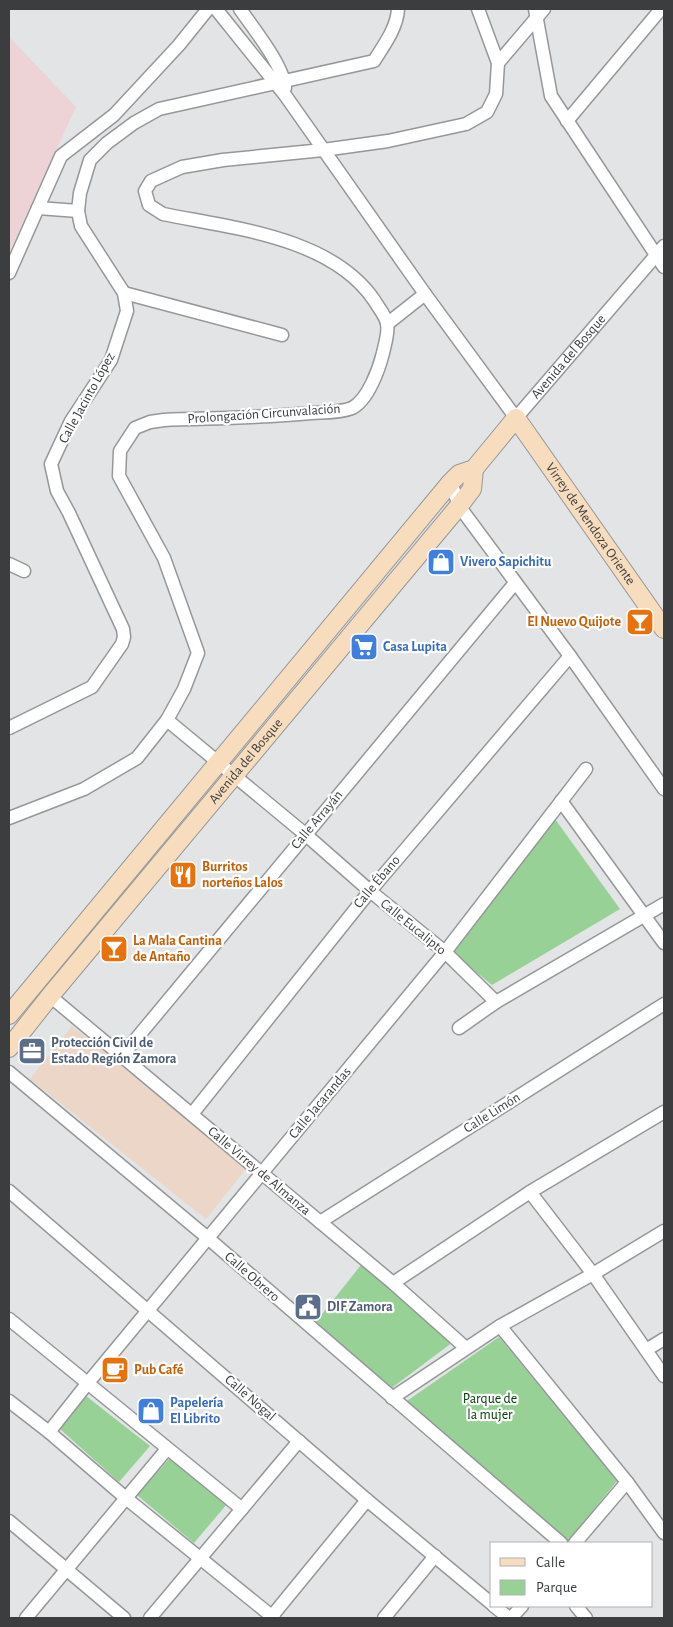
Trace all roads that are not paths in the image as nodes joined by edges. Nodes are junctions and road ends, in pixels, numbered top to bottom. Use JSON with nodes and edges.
{"nodes":[{"id":1,"x":208,"y":9,"type":"edge"},
{"id":2,"x":216,"y":9,"type":"edge"},
{"id":3,"x":240,"y":9,"type":"edge"},
{"id":4,"x":398,"y":9,"type":"edge"},
{"id":5,"x":478,"y":9,"type":"edge"},
{"id":6,"x":661,"y":9,"type":"edge"},
{"id":7,"x":539,"y":12,"type":"edge"},
{"id":8,"x":498,"y":63,"type":"junction"},
{"id":9,"x":280,"y":82,"type":"junction"},
{"id":10,"x":567,"y":120,"type":"junction"},
{"id":11,"x":323,"y":150,"type":"junction"},
{"id":12,"x":38,"y":208,"type":"junction"},
{"id":13,"x":78,"y":212,"type":"junction"},
{"id":14,"x":660,"y":251,"type":"edge"},
{"id":15,"x":664,"y":266,"type":"edge"},
{"id":16,"x":9,"y":273,"type":"edge"},
{"id":17,"x":124,"y":293,"type":"junction"},
{"id":18,"x":424,"y":294,"type":"junction"},
{"id":19,"x":387,"y":324,"type":"junction"},
{"id":20,"x":282,"y":335,"type":"dead end"},
{"id":21,"x":516,"y":418,"type":"junction"},
{"id":22,"x":474,"y":469,"type":"junction"},
{"id":23,"x":451,"y":482,"type":"junction"},
{"id":24,"x":458,"y":506,"type":"junction"},
{"id":25,"x":9,"y":564,"type":"edge"},
{"id":26,"x":24,"y":572,"type":"dead end"},
{"id":27,"x":515,"y":583,"type":"junction"},
{"id":28,"x":664,"y":629,"type":"edge"},
{"id":29,"x":570,"y":656,"type":"junction"},
{"id":30,"x":167,"y":720,"type":"junction"},
{"id":31,"x":9,"y":728,"type":"edge"},
{"id":32,"x":220,"y":762,"type":"junction"},
{"id":33,"x":586,"y":770,"type":"dead end"},
{"id":34,"x":234,"y":776,"type":"junction"},
{"id":35,"x":664,"y":790,"type":"edge"},
{"id":36,"x":561,"y":801,"type":"junction"},
{"id":37,"x":9,"y":818,"type":"edge"},
{"id":38,"x":305,"y":834,"type":"junction"},
{"id":39,"x":370,"y":891,"type":"junction"},
{"id":40,"x":664,"y":904,"type":"edge"},
{"id":41,"x":646,"y":916,"type":"junction"},
{"id":42,"x":664,"y":943,"type":"edge"},
{"id":43,"x":445,"y":952,"type":"junction"},
{"id":44,"x":50,"y":996,"type":"junction"},
{"id":45,"x":496,"y":1002,"type":"junction"},
{"id":46,"x":664,"y":1004,"type":"edge"},
{"id":47,"x":9,"y":1015,"type":"edge"},
{"id":48,"x":459,"y":1028,"type":"dead end"},
{"id":49,"x":9,"y":1048,"type":"edge"},
{"id":50,"x":121,"y":1057,"type":"junction"},
{"id":51,"x":9,"y":1072,"type":"edge"},
{"id":52,"x":664,"y":1112,"type":"edge"},
{"id":53,"x":192,"y":1114,"type":"junction"},
{"id":54,"x":263,"y":1173,"type":"junction"},
{"id":55,"x":9,"y":1191,"type":"edge"},
{"id":56,"x":530,"y":1192,"type":"junction"},
{"id":57,"x":320,"y":1222,"type":"junction"},
{"id":58,"x":664,"y":1231,"type":"edge"},
{"id":59,"x":209,"y":1239,"type":"junction"},
{"id":60,"x":592,"y":1274,"type":"junction"},
{"id":61,"x":393,"y":1283,"type":"junction"},
{"id":62,"x":148,"y":1311,"type":"junction"},
{"id":63,"x":10,"y":1324,"type":"edge"},
{"id":64,"x":500,"y":1326,"type":"junction"},
{"id":65,"x":664,"y":1339,"type":"edge"},
{"id":66,"x":466,"y":1348,"type":"junction"},
{"id":67,"x":646,"y":1350,"type":"junction"},
{"id":68,"x":664,"y":1376,"type":"edge"},
{"id":69,"x":87,"y":1384,"type":"junction"},
{"id":70,"x":392,"y":1398,"type":"junction"},
{"id":71,"x":9,"y":1401,"type":"edge"},
{"id":72,"x":49,"y":1432,"type":"junction"},
{"id":73,"x":300,"y":1441,"type":"junction"},
{"id":74,"x":167,"y":1449,"type":"junction"},
{"id":75,"x":627,"y":1482,"type":"junction"},
{"id":76,"x":127,"y":1499,"type":"junction"},
{"id":77,"x":367,"y":1500,"type":"junction"},
{"id":78,"x":242,"y":1510,"type":"junction"},
{"id":79,"x":9,"y":1521,"type":"edge"},
{"id":80,"x":664,"y":1533,"type":"edge"},
{"id":81,"x":560,"y":1542,"type":"edge"},
{"id":82,"x":576,"y":1542,"type":"edge"},
{"id":83,"x":435,"y":1556,"type":"junction"},
{"id":84,"x":201,"y":1558,"type":"junction"},
{"id":85,"x":66,"y":1571,"type":"junction"},
{"id":86,"x":490,"y":1602,"type":"edge"},
{"id":87,"x":496,"y":1607,"type":"edge"},
{"id":88,"x":521,"y":1607,"type":"edge"},
{"id":89,"x":577,"y":1607,"type":"edge"},
{"id":90,"x":273,"y":1617,"type":"edge"},
{"id":91,"x":26,"y":1618,"type":"edge"},
{"id":92,"x":124,"y":1618,"type":"edge"},
{"id":93,"x":150,"y":1618,"type":"edge"},
{"id":94,"x":384,"y":1618,"type":"edge"},
{"id":95,"x":510,"y":1618,"type":"edge"},
{"id":96,"x":586,"y":1618,"type":"edge"}],
"edges":[{"from":1,"to":12,"type":"street"},
{"from":2,"to":9,"type":"street"},
{"from":3,"to":9,"type":"street"},
{"from":4,"to":9,"type":"street"},
{"from":5,"to":8,"type":"street"},
{"from":6,"to":10,"type":"street"},
{"from":7,"to":8,"type":"street"},
{"from":7,"to":10,"type":"street"},
{"from":8,"to":11,"type":"street"},
{"from":9,"to":11,"type":"street"},
{"from":9,"to":13,"type":"street"},
{"from":10,"to":14,"type":"street"},
{"from":11,"to":18,"type":"street"},
{"from":11,"to":19,"type":"street"},
{"from":12,"to":13,"type":"street"},
{"from":12,"to":16,"type":"street"},
{"from":13,"to":17,"type":"street"},
{"from":14,"to":15,"type":"street"},
{"from":14,"to":21,"type":"street","name":"Avenida del Bosque"},
{"from":17,"to":20,"type":"street"},
{"from":17,"to":31,"type":"street","name":"Calle Jacinto López"},
{"from":18,"to":19,"type":"street"},
{"from":18,"to":21,"type":"street"},
{"from":19,"to":30,"type":"street","name":"Prolongación Circunvalación"},
{"from":21,"to":22,"type":"street","name":"Avenida del Bosque"},
{"from":21,"to":28,"type":"street","name":"Virrey de Mendoza Oriente"},
{"from":22,"to":23,"type":"street","name":"Avenida del Bosque"},
{"from":22,"to":24,"type":"street","name":"Avenida del Bosque"},
{"from":23,"to":24,"type":"street"},
{"from":23,"to":32,"type":"street","name":"Avenida del Bosque"},
{"from":24,"to":27,"type":"street"},
{"from":24,"to":34,"type":"street","name":"Avenida del Bosque"},
{"from":25,"to":26,"type":"street"},
{"from":27,"to":29,"type":"street"},
{"from":27,"to":38,"type":"street","name":"Calle Arrayán"},
{"from":29,"to":35,"type":"street"},
{"from":29,"to":39,"type":"street","name":"Calle Ébano"},
{"from":30,"to":32,"type":"street","name":"Calle Eucalipto"},
{"from":30,"to":37,"type":"street","name":"Prolongación Circunvalación"},
{"from":32,"to":34,"type":"street","name":"Calle Eucalipto"},
{"from":32,"to":47,"type":"street","name":"Avenida del Bosque"},
{"from":33,"to":36,"type":"street","name":"Calle Jacarandas"},
{"from":34,"to":38,"type":"street","name":"Calle Eucalipto"},
{"from":34,"to":44,"type":"street","name":"Avenida del Bosque"},
{"from":36,"to":41,"type":"street"},
{"from":36,"to":43,"type":"street","name":"Calle Jacarandas"},
{"from":38,"to":39,"type":"street","name":"Calle Eucalipto"},
{"from":38,"to":50,"type":"street","name":"Calle Arrayán"},
{"from":39,"to":43,"type":"street","name":"Calle Eucalipto"},
{"from":39,"to":53,"type":"street","name":"Calle Ébano"},
{"from":40,"to":41,"type":"street"},
{"from":41,"to":42,"type":"street"},
{"from":41,"to":45,"type":"street"},
{"from":43,"to":45,"type":"street","name":"Calle Eucalipto"},
{"from":43,"to":54,"type":"street","name":"Calle Jacarandas"},
{"from":44,"to":49,"type":"street","name":"Avenida del Bosque"},
{"from":44,"to":50,"type":"street","name":"Calle Virrey de Almanza"},
{"from":45,"to":48,"type":"street"},
{"from":46,"to":57,"type":"street","name":"Calle Limón"},
{"from":50,"to":53,"type":"street","name":"Calle Virrey de Almanza"},
{"from":51,"to":59,"type":"street","name":"Calle Obrero"},
{"from":52,"to":56,"type":"street"},
{"from":53,"to":54,"type":"street","name":"Calle Virrey de Almanza"},
{"from":54,"to":57,"type":"street","name":"Calle Virrey de Almanza"},
{"from":54,"to":59,"type":"street","name":"Calle Jacarandas"},
{"from":55,"to":62,"type":"street","name":"Calle Nogal"},
{"from":56,"to":60,"type":"street"},
{"from":56,"to":61,"type":"street"},
{"from":57,"to":61,"type":"street","name":"Calle Virrey de Almanza"},
{"from":58,"to":60,"type":"street"},
{"from":59,"to":62,"type":"street","name":"Calle Jacarandas"},
{"from":59,"to":70,"type":"street","name":"Calle Obrero"},
{"from":60,"to":64,"type":"street"},
{"from":60,"to":67,"type":"street"},
{"from":61,"to":66,"type":"street","name":"Calle Virrey de Almanza"},
{"from":62,"to":69,"type":"street","name":"Calle Jacarandas"},
{"from":62,"to":73,"type":"street","name":"Calle Nogal"},
{"from":63,"to":69,"type":"street"},
{"from":64,"to":66,"type":"street"},
{"from":64,"to":75,"type":"street"},
{"from":65,"to":67,"type":"street"},
{"from":66,"to":70,"type":"street"},
{"from":67,"to":68,"type":"street"},
{"from":69,"to":72,"type":"street","name":"Calle Jacarandas"},
{"from":69,"to":74,"type":"street"},
{"from":70,"to":81,"type":"street","name":"Calle Obrero"},
{"from":71,"to":72,"type":"street"},
{"from":72,"to":76,"type":"street"},
{"from":73,"to":77,"type":"street","name":"Calle Nogal"},
{"from":73,"to":78,"type":"street"},
{"from":74,"to":76,"type":"street"},
{"from":74,"to":78,"type":"street"},
{"from":75,"to":80,"type":"street"},
{"from":75,"to":82,"type":"street"},
{"from":76,"to":84,"type":"street"},
{"from":76,"to":85,"type":"street"},
{"from":77,"to":83,"type":"street","name":"Calle Nogal"},
{"from":77,"to":90,"type":"street"},
{"from":78,"to":84,"type":"street"},
{"from":79,"to":85,"type":"street"},
{"from":83,"to":86,"type":"street","name":"Calle Nogal"},
{"from":83,"to":94,"type":"street"},
{"from":84,"to":90,"type":"street"},
{"from":84,"to":93,"type":"street"},
{"from":85,"to":91,"type":"street"},
{"from":85,"to":92,"type":"street"},
{"from":87,"to":95,"type":"street","name":"Calle Nogal"},
{"from":88,"to":95,"type":"street"},
{"from":89,"to":96,"type":"street"}]}
